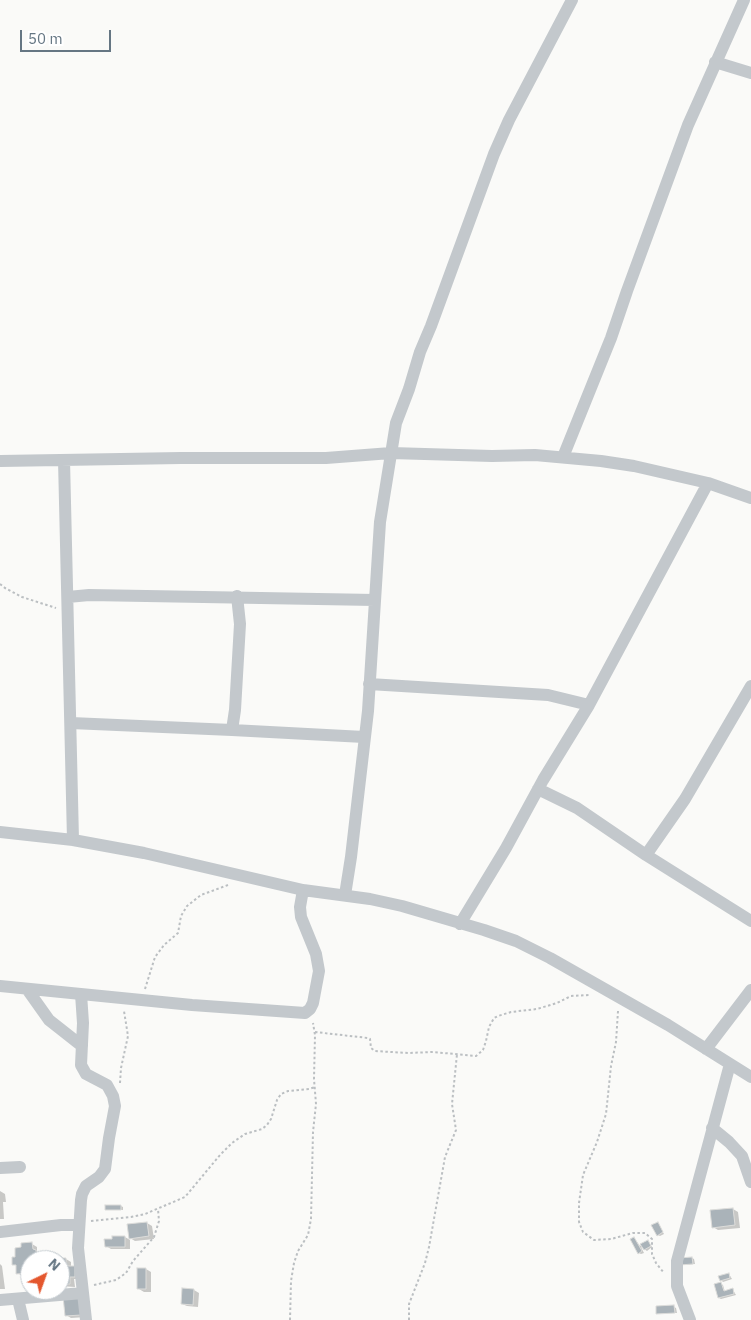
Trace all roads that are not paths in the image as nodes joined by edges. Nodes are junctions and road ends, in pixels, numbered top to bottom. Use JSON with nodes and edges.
{"nodes":[{"id":1,"x":572,"y":0,"type":"edge"},
{"id":2,"x":744,"y":0,"type":"edge"},
{"id":3,"x":715,"y":62,"type":"junction"},
{"id":4,"x":751,"y":73,"type":"edge"},
{"id":5,"x":391,"y":453,"type":"junction"},
{"id":6,"x":563,"y":457,"type":"junction"},
{"id":7,"x":64,"y":460,"type":"junction"},
{"id":8,"x":0,"y":461,"type":"edge"},
{"id":9,"x":708,"y":483,"type":"junction"},
{"id":10,"x":751,"y":498,"type":"edge"},
{"id":11,"x":237,"y":596,"type":"junction"},
{"id":12,"x":68,"y":597,"type":"junction"},
{"id":13,"x":375,"y":600,"type":"junction"},
{"id":14,"x":369,"y":684,"type":"junction"},
{"id":15,"x":751,"y":686,"type":"edge"},
{"id":16,"x":589,"y":705,"type":"junction"},
{"id":17,"x":71,"y":723,"type":"junction"},
{"id":18,"x":232,"y":730,"type":"junction"},
{"id":19,"x":364,"y":737,"type":"junction"},
{"id":20,"x":538,"y":789,"type":"junction"},
{"id":21,"x":0,"y":832,"type":"edge"},
{"id":22,"x":73,"y":840,"type":"junction"},
{"id":23,"x":646,"y":855,"type":"junction"},
{"id":24,"x":303,"y":890,"type":"junction"},
{"id":25,"x":345,"y":895,"type":"junction"},
{"id":26,"x":751,"y":921,"type":"edge"},
{"id":27,"x":460,"y":924,"type":"junction"},
{"id":28,"x":0,"y":986,"type":"edge"},
{"id":29,"x":27,"y":988,"type":"junction"},
{"id":30,"x":751,"y":990,"type":"edge"},
{"id":31,"x":81,"y":994,"type":"junction"},
{"id":32,"x":82,"y":1046,"type":"junction"},
{"id":33,"x":706,"y":1048,"type":"junction"},
{"id":34,"x":730,"y":1064,"type":"junction"},
{"id":35,"x":751,"y":1077,"type":"edge"},
{"id":36,"x":712,"y":1128,"type":"junction"},
{"id":37,"x":20,"y":1167,"type":"dead end"},
{"id":38,"x":0,"y":1168,"type":"edge"},
{"id":39,"x":751,"y":1182,"type":"edge"},
{"id":40,"x":79,"y":1223,"type":"junction"},
{"id":41,"x":0,"y":1232,"type":"edge"},
{"id":42,"x":83,"y":1290,"type":"junction"},
{"id":43,"x":18,"y":1299,"type":"junction"},
{"id":44,"x":0,"y":1300,"type":"edge"},
{"id":45,"x":23,"y":1320,"type":"edge"},
{"id":46,"x":86,"y":1320,"type":"edge"},
{"id":47,"x":690,"y":1320,"type":"edge"}],
"edges":[{"from":1,"to":5,"type":"street"},
{"from":2,"to":3,"type":"street"},
{"from":3,"to":4,"type":"street"},
{"from":3,"to":6,"type":"street"},
{"from":5,"to":6,"type":"street"},
{"from":5,"to":7,"type":"street"},
{"from":5,"to":13,"type":"street"},
{"from":6,"to":9,"type":"street"},
{"from":7,"to":8,"type":"street"},
{"from":7,"to":12,"type":"street"},
{"from":9,"to":10,"type":"street"},
{"from":9,"to":16,"type":"street"},
{"from":11,"to":12,"type":"street"},
{"from":11,"to":13,"type":"street"},
{"from":11,"to":18,"type":"street"},
{"from":12,"to":17,"type":"street"},
{"from":13,"to":14,"type":"street"},
{"from":14,"to":16,"type":"street"},
{"from":14,"to":19,"type":"street"},
{"from":15,"to":23,"type":"street"},
{"from":16,"to":20,"type":"street"},
{"from":17,"to":18,"type":"street"},
{"from":17,"to":22,"type":"street"},
{"from":18,"to":19,"type":"street"},
{"from":19,"to":25,"type":"street"},
{"from":20,"to":23,"type":"street"},
{"from":20,"to":27,"type":"street"},
{"from":21,"to":22,"type":"street"},
{"from":22,"to":24,"type":"street"},
{"from":23,"to":26,"type":"street"},
{"from":24,"to":25,"type":"street"},
{"from":24,"to":31,"type":"street"},
{"from":25,"to":27,"type":"street"},
{"from":27,"to":33,"type":"street"},
{"from":28,"to":29,"type":"street"},
{"from":29,"to":31,"type":"street"},
{"from":29,"to":32,"type":"street"},
{"from":30,"to":33,"type":"street"},
{"from":31,"to":32,"type":"street"},
{"from":32,"to":40,"type":"street"},
{"from":33,"to":34,"type":"street"},
{"from":34,"to":35,"type":"street"},
{"from":34,"to":36,"type":"street"},
{"from":36,"to":39,"type":"street"},
{"from":36,"to":47,"type":"street"},
{"from":37,"to":38,"type":"street"},
{"from":40,"to":41,"type":"street"},
{"from":40,"to":42,"type":"street"},
{"from":42,"to":43,"type":"street"},
{"from":42,"to":46,"type":"street"},
{"from":43,"to":44,"type":"street"},
{"from":43,"to":45,"type":"street"}]}
